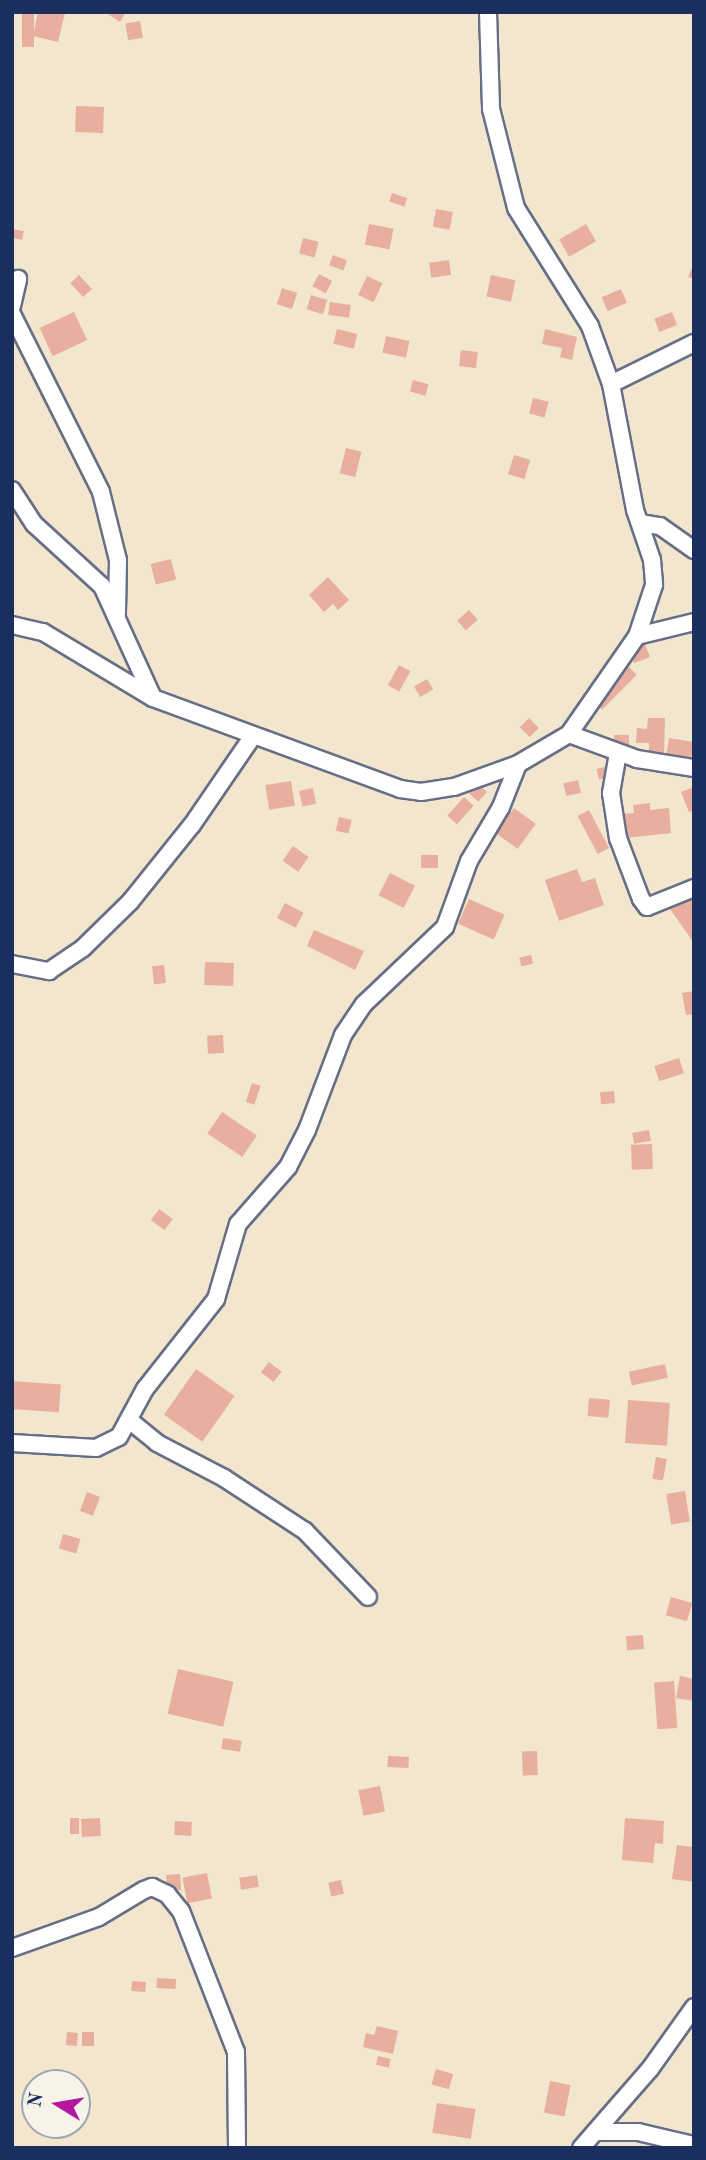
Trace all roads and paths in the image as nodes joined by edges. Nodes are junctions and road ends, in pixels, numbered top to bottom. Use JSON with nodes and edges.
{"nodes":[{"id":1,"x":488,"y":12,"type":"edge"},
{"id":2,"x":18,"y":279,"type":"dead end"},
{"id":3,"x":12,"y":306,"type":"edge"},
{"id":4,"x":12,"y":314,"type":"edge"},
{"id":5,"x":694,"y":343,"type":"edge"},
{"id":6,"x":611,"y":384,"type":"junction"},
{"id":7,"x":12,"y":491,"type":"edge"},
{"id":8,"x":640,"y":523,"type":"junction"},
{"id":9,"x":694,"y":550,"type":"edge"},
{"id":10,"x":117,"y":614,"type":"junction"},
{"id":11,"x":694,"y":622,"type":"edge"},
{"id":12,"x":12,"y":625,"type":"edge"},
{"id":13,"x":637,"y":636,"type":"junction"},
{"id":14,"x":153,"y":698,"type":"junction"},
{"id":15,"x":569,"y":734,"type":"junction"},
{"id":16,"x":253,"y":736,"type":"junction"},
{"id":17,"x":618,"y":753,"type":"junction"},
{"id":18,"x":518,"y":764,"type":"junction"},
{"id":19,"x":694,"y":768,"type":"edge"},
{"id":20,"x":694,"y":888,"type":"edge"},
{"id":21,"x":12,"y":964,"type":"edge"},
{"id":22,"x":129,"y":1420,"type":"junction"},
{"id":23,"x":12,"y":1443,"type":"edge"},
{"id":24,"x":368,"y":1597,"type":"dead end"},
{"id":25,"x":12,"y":1948,"type":"edge"},
{"id":26,"x":694,"y":2007,"type":"edge"},
{"id":27,"x":598,"y":2132,"type":"junction"},
{"id":28,"x":694,"y":2145,"type":"edge"},
{"id":29,"x":237,"y":2148,"type":"edge"},
{"id":30,"x":581,"y":2148,"type":"edge"}],
"edges":[{"from":1,"to":6,"type":"street"},
{"from":2,"to":3,"type":"street"},
{"from":4,"to":10,"type":"street"},
{"from":5,"to":6,"type":"street"},
{"from":6,"to":8,"type":"street"},
{"from":7,"to":10,"type":"street"},
{"from":8,"to":9,"type":"street"},
{"from":8,"to":13,"type":"street"},
{"from":10,"to":14,"type":"street"},
{"from":11,"to":13,"type":"street"},
{"from":12,"to":14,"type":"street"},
{"from":13,"to":15,"type":"street"},
{"from":14,"to":16,"type":"street"},
{"from":15,"to":17,"type":"street"},
{"from":15,"to":18,"type":"street"},
{"from":16,"to":18,"type":"street"},
{"from":16,"to":21,"type":"street"},
{"from":17,"to":19,"type":"street"},
{"from":17,"to":20,"type":"street"},
{"from":18,"to":22,"type":"street"},
{"from":22,"to":23,"type":"street"},
{"from":22,"to":24,"type":"street"},
{"from":25,"to":29,"type":"street"},
{"from":26,"to":27,"type":"street"},
{"from":27,"to":28,"type":"street"},
{"from":27,"to":30,"type":"street"}]}
